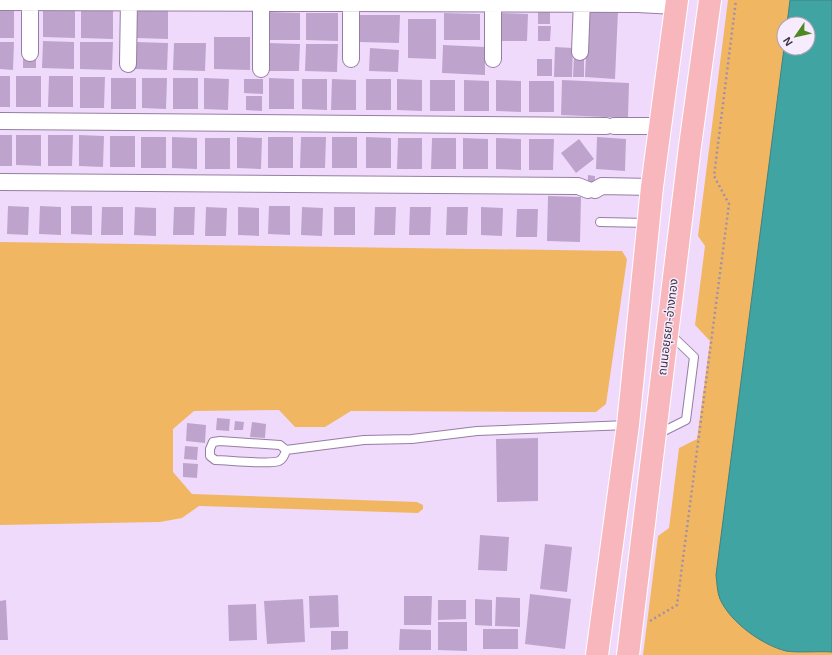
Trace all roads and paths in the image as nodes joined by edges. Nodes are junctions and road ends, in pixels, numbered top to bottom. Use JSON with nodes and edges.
{"nodes":[{"id":1,"x":710,"y":0,"type":"edge"},
{"id":2,"x":736,"y":0,"type":"edge"},
{"id":3,"x":30,"y":1,"type":"edge"},
{"id":4,"x":129,"y":1,"type":"edge"},
{"id":5,"x":261,"y":1,"type":"edge"},
{"id":6,"x":351,"y":1,"type":"edge"},
{"id":7,"x":0,"y":2,"type":"edge"},
{"id":8,"x":493,"y":2,"type":"edge"},
{"id":9,"x":582,"y":2,"type":"edge"},
{"id":10,"x":677,"y":3,"type":"edge"},
{"id":11,"x":30,"y":52,"type":"dead end"},
{"id":12,"x":580,"y":52,"type":"dead end"},
{"id":13,"x":351,"y":59,"type":"dead end"},
{"id":14,"x":493,"y":59,"type":"dead end"},
{"id":15,"x":128,"y":64,"type":"dead end"},
{"id":16,"x":261,"y":69,"type":"dead end"},
{"id":17,"x":0,"y":122,"type":"edge"},
{"id":18,"x":659,"y":135,"type":"junction"},
{"id":19,"x":690,"y":146,"type":"junction"},
{"id":20,"x":0,"y":182,"type":"edge"},
{"id":21,"x":652,"y":187,"type":"junction"},
{"id":22,"x":600,"y":222,"type":"dead end"},
{"id":23,"x":649,"y":223,"type":"junction"},
{"id":24,"x":668,"y":332,"type":"junction"},
{"id":25,"x":628,"y":425,"type":"junction"},
{"id":26,"x":655,"y":435,"type":"junction"},
{"id":27,"x":286,"y":450,"type":"junction"},
{"id":28,"x":630,"y":633,"type":"junction"},
{"id":29,"x":597,"y":655,"type":"edge"},
{"id":30,"x":628,"y":655,"type":"edge"}],
"edges":[{"from":1,"to":19,"type":"main road","name":"ถนนอยุธยา-อ่างทอง"},
{"from":2,"to":28,"type":"path"},
{"from":3,"to":4,"type":"street"},
{"from":3,"to":7,"type":"street"},
{"from":3,"to":11,"type":"street"},
{"from":4,"to":5,"type":"street"},
{"from":4,"to":15,"type":"street"},
{"from":5,"to":6,"type":"street"},
{"from":5,"to":16,"type":"street"},
{"from":6,"to":8,"type":"street"},
{"from":6,"to":13,"type":"street"},
{"from":8,"to":9,"type":"street"},
{"from":8,"to":14,"type":"street"},
{"from":9,"to":10,"type":"street"},
{"from":9,"to":12,"type":"street"},
{"from":10,"to":18,"type":"main road"},
{"from":17,"to":18,"type":"street"},
{"from":18,"to":19,"type":"main road"},
{"from":18,"to":21,"type":"main road"},
{"from":19,"to":24,"type":"main road","name":"ถนนอยุธยา-อ่างทอง"},
{"from":20,"to":21,"type":"street"},
{"from":21,"to":23,"type":"main road"},
{"from":22,"to":23,"type":"lane"},
{"from":23,"to":25,"type":"main road"},
{"from":24,"to":26,"type":"main road","name":"ถนนอยุธยา-อ่างทอง"},
{"from":24,"to":26,"type":"lane"},
{"from":25,"to":27,"type":"lane"},
{"from":25,"to":29,"type":"main road"},
{"from":26,"to":28,"type":"main road","name":"ถนนอยุธยา-อ่างทอง"},
{"from":27,"to":27,"type":"lane"},
{"from":28,"to":30,"type":"main road","name":"ถนนอยุธยา-อ่างทอง"}]}
